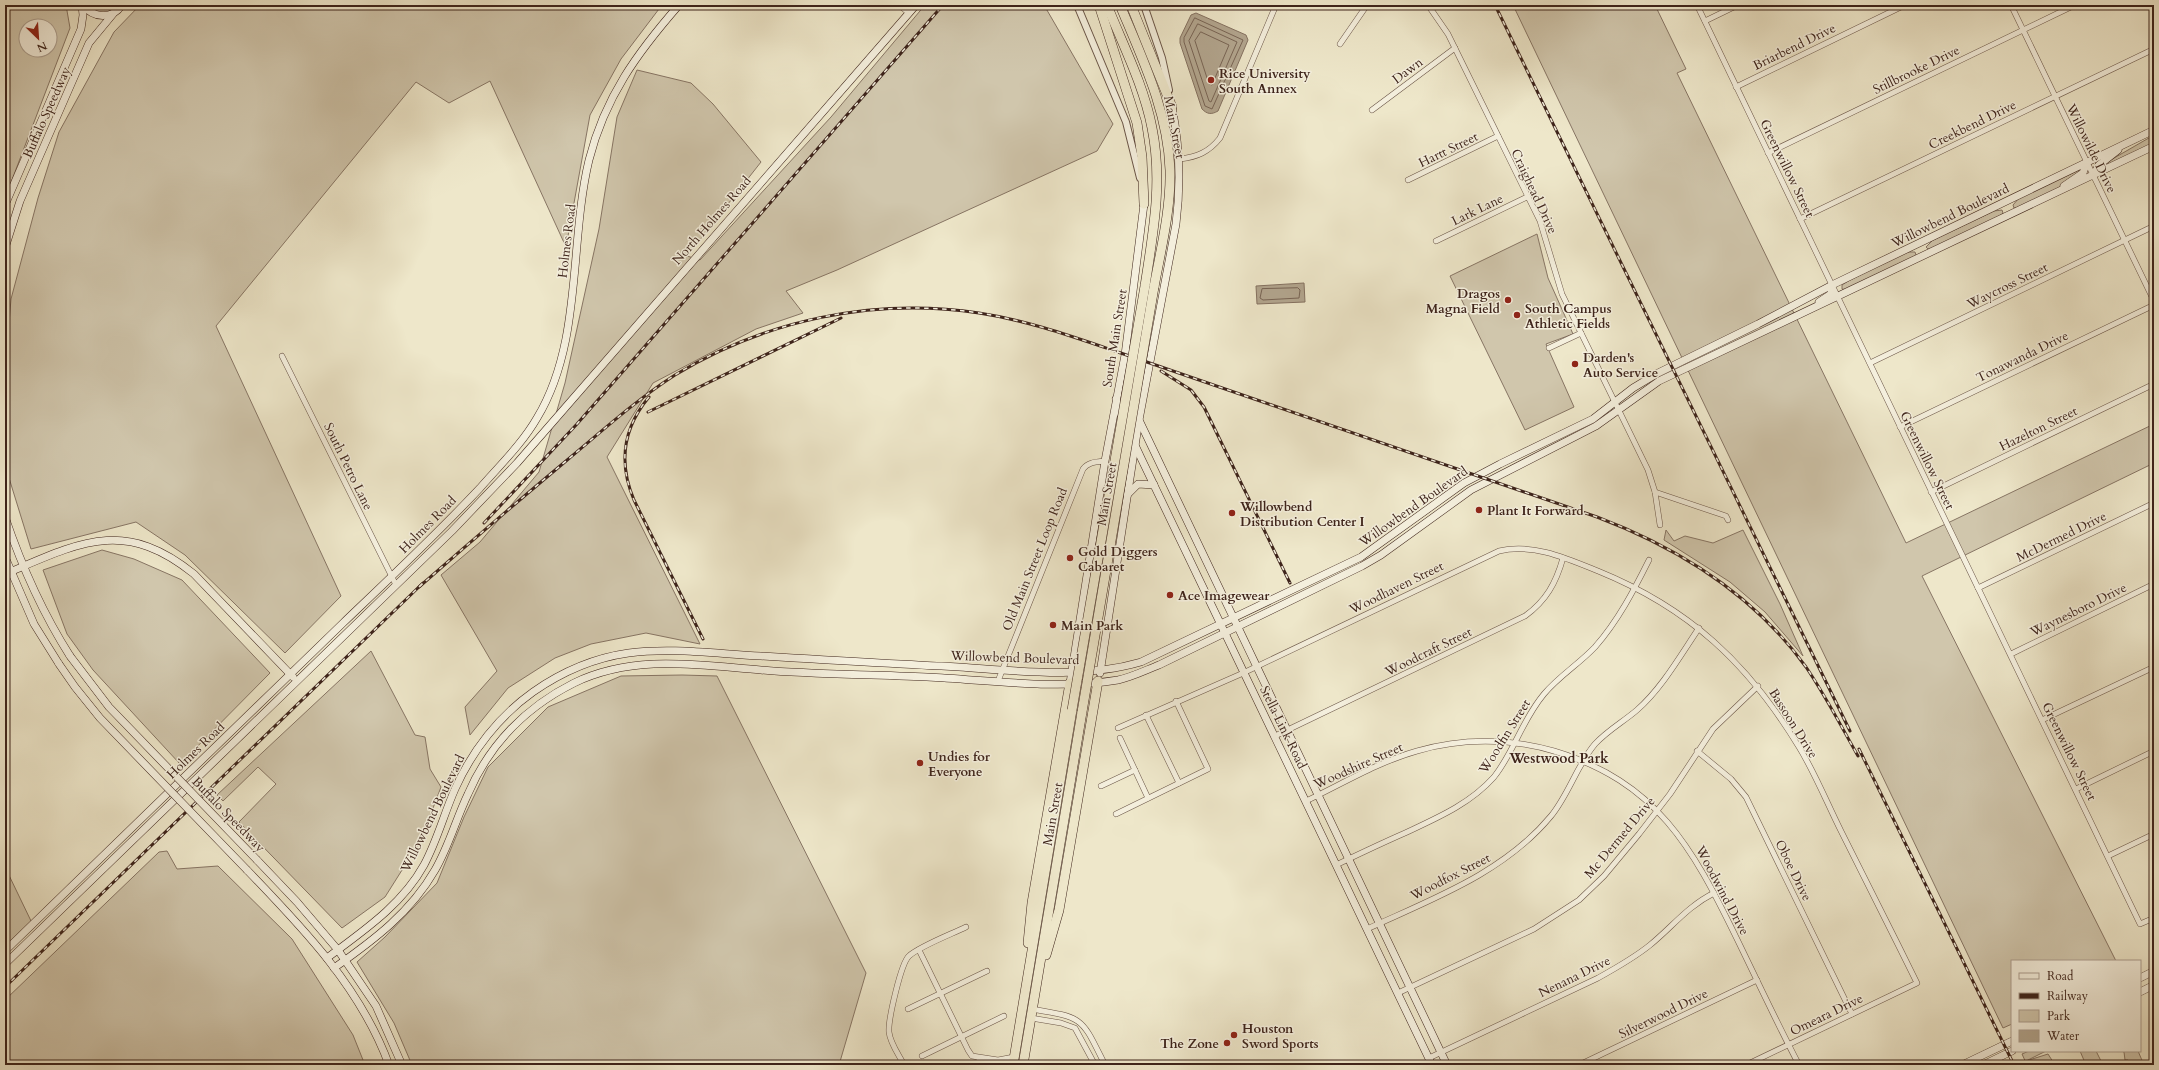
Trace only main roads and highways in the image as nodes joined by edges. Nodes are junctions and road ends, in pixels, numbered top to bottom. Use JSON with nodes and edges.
{"nodes":[{"id":1,"x":83,"y":5,"type":"edge"},
{"id":2,"x":122,"y":5,"type":"edge"},
{"id":3,"x":679,"y":5,"type":"edge"},
{"id":4,"x":916,"y":5,"type":"edge"},
{"id":5,"x":1099,"y":5,"type":"edge"},
{"id":6,"x":1107,"y":5,"type":"edge"},
{"id":7,"x":1120,"y":5,"type":"edge"},
{"id":8,"x":1131,"y":5,"type":"edge"},
{"id":9,"x":113,"y":14,"type":"junction"},
{"id":10,"x":1172,"y":107,"type":"joint"},
{"id":11,"x":2154,"y":130,"type":"edge"},
{"id":12,"x":2129,"y":142,"type":"junction"},
{"id":13,"x":2154,"y":146,"type":"edge"},
{"id":14,"x":2087,"y":162,"type":"junction"},
{"id":15,"x":20,"y":168,"type":"junction"},
{"id":16,"x":32,"y":173,"type":"junction"},
{"id":17,"x":2094,"y":176,"type":"junction"},
{"id":18,"x":2046,"y":198,"type":"junction"},
{"id":19,"x":2004,"y":202,"type":"junction"},
{"id":20,"x":1144,"y":204,"type":"joint"},
{"id":21,"x":5,"y":205,"type":"edge"},
{"id":22,"x":2011,"y":215,"type":"junction"},
{"id":23,"x":1918,"y":244,"type":"junction"},
{"id":24,"x":5,"y":248,"type":"edge"},
{"id":25,"x":1924,"y":257,"type":"junction"},
{"id":26,"x":1832,"y":285,"type":"junction"},
{"id":27,"x":1802,"y":314,"type":"junction"},
{"id":28,"x":1758,"y":324,"type":"junction"},
{"id":29,"x":1762,"y":332,"type":"junction"},
{"id":30,"x":1119,"y":384,"type":"junction"},
{"id":31,"x":1145,"y":388,"type":"junction"},
{"id":32,"x":1116,"y":399,"type":"junction"},
{"id":33,"x":1139,"y":420,"type":"junction"},
{"id":34,"x":1583,"y":424,"type":"junction"},
{"id":35,"x":1587,"y":431,"type":"junction"},
{"id":36,"x":1545,"y":442,"type":"junction"},
{"id":37,"x":1135,"y":446,"type":"junction"},
{"id":38,"x":1549,"y":450,"type":"junction"},
{"id":39,"x":526,"y":453,"type":"joint"},
{"id":40,"x":1467,"y":482,"type":"junction"},
{"id":41,"x":1154,"y":485,"type":"junction"},
{"id":42,"x":1470,"y":490,"type":"junction"},
{"id":43,"x":1128,"y":494,"type":"junction"},
{"id":44,"x":1184,"y":514,"type":"junction"},
{"id":45,"x":5,"y":517,"type":"edge"},
{"id":46,"x":1171,"y":521,"type":"junction"},
{"id":47,"x":5,"y":557,"type":"edge"},
{"id":48,"x":22,"y":567,"type":"junction"},
{"id":49,"x":1340,"y":568,"type":"junction"},
{"id":50,"x":10,"y":572,"type":"junction"},
{"id":51,"x":1344,"y":576,"type":"junction"},
{"id":52,"x":1234,"y":618,"type":"junction"},
{"id":53,"x":1221,"y":624,"type":"junction"},
{"id":54,"x":1238,"y":627,"type":"junction"},
{"id":55,"x":1226,"y":633,"type":"junction"},
{"id":56,"x":1076,"y":645,"type":"junction"},
{"id":57,"x":1104,"y":647,"type":"junction"},
{"id":58,"x":669,"y":649,"type":"junction"},
{"id":59,"x":762,"y":656,"type":"junction"},
{"id":60,"x":1155,"y":656,"type":"junction"},
{"id":61,"x":667,"y":662,"type":"junction"},
{"id":62,"x":862,"y":663,"type":"junction"},
{"id":63,"x":926,"y":665,"type":"junction"},
{"id":64,"x":1159,"y":665,"type":"junction"},
{"id":65,"x":764,"y":670,"type":"junction"},
{"id":66,"x":1072,"y":671,"type":"junction"},
{"id":67,"x":1101,"y":671,"type":"junction"},
{"id":68,"x":567,"y":672,"type":"junction"},
{"id":69,"x":290,"y":675,"type":"junction"},
{"id":70,"x":861,"y":675,"type":"junction"},
{"id":71,"x":926,"y":677,"type":"junction"},
{"id":72,"x":297,"y":681,"type":"junction"},
{"id":73,"x":1098,"y":681,"type":"junction"},
{"id":74,"x":1070,"y":683,"type":"junction"},
{"id":75,"x":573,"y":684,"type":"junction"},
{"id":76,"x":1069,"y":707,"type":"junction"},
{"id":77,"x":1095,"y":707,"type":"junction"},
{"id":78,"x":493,"y":729,"type":"junction"},
{"id":79,"x":502,"y":738,"type":"junction"},
{"id":80,"x":447,"y":813,"type":"junction"},
{"id":81,"x":458,"y":818,"type":"junction"},
{"id":82,"x":108,"y":850,"type":"junction"},
{"id":83,"x":115,"y":857,"type":"junction"},
{"id":84,"x":401,"y":896,"type":"junction"},
{"id":85,"x":411,"y":904,"type":"junction"},
{"id":86,"x":5,"y":950,"type":"edge"},
{"id":87,"x":338,"y":950,"type":"junction"},
{"id":88,"x":327,"y":958,"type":"junction"},
{"id":89,"x":345,"y":960,"type":"junction"},
{"id":90,"x":5,"y":964,"type":"edge"},
{"id":91,"x":334,"y":968,"type":"junction"},
{"id":92,"x":2154,"y":971,"type":"edge"},
{"id":93,"x":2141,"y":978,"type":"edge"},
{"id":94,"x":2154,"y":985,"type":"edge"},
{"id":95,"x":2141,"y":992,"type":"edge"},
{"id":96,"x":1034,"y":996,"type":"junction"},
{"id":97,"x":1029,"y":1010,"type":"junction"},
{"id":98,"x":2011,"y":1041,"type":"edge"},
{"id":99,"x":396,"y":1051,"type":"junction"},
{"id":100,"x":2011,"y":1051,"type":"edge"},
{"id":101,"x":385,"y":1055,"type":"junction"},
{"id":102,"x":1013,"y":1061,"type":"edge"},
{"id":103,"x":388,"y":1065,"type":"edge"},
{"id":104,"x":402,"y":1065,"type":"edge"},
{"id":105,"x":1023,"y":1065,"type":"edge"},
{"id":106,"x":1432,"y":1065,"type":"edge"},
{"id":107,"x":1447,"y":1065,"type":"edge"},
{"id":108,"x":1962,"y":1065,"type":"edge"},
{"id":109,"x":1983,"y":1065,"type":"edge"}],
"edges":[{"from":1,"to":9,"type":"main road"},
{"from":1,"to":15,"type":"main road","name":"Buffalo Speedway"},
{"from":2,"to":9,"type":"main road","name":"Buffalo Speedway"},
{"from":3,"to":69,"type":"main road","name":"Holmes Road"},
{"from":4,"to":39,"type":"main road","name":"North Holmes Road"},
{"from":5,"to":20,"type":"highway"},
{"from":6,"to":76,"type":"highway","name":"Main Street","bridge":true},
{"from":7,"to":96,"type":"highway","name":"Main Street","bridge":true},
{"from":8,"to":10,"type":"highway"},
{"from":9,"to":16,"type":"main road","name":"Buffalo Speedway"},
{"from":10,"to":31,"type":"main road"},
{"from":11,"to":12,"type":"main road","name":"Willowbend Boulevard"},
{"from":12,"to":14,"type":"main road","name":"Willowbend Boulevard"},
{"from":12,"to":17,"type":"main road"},
{"from":13,"to":17,"type":"main road","name":"Willowbend Boulevard"},
{"from":14,"to":18,"type":"main road"},
{"from":14,"to":19,"type":"main road","name":"Willowbend Boulevard"},
{"from":15,"to":16,"type":"main road"},
{"from":15,"to":21,"type":"main road","name":"Buffalo Speedway"},
{"from":16,"to":24,"type":"main road","name":"Buffalo Speedway"},
{"from":17,"to":18,"type":"main road","name":"Willowbend Boulevard"},
{"from":18,"to":22,"type":"main road","name":"Willowbend Boulevard"},
{"from":19,"to":22,"type":"main road"},
{"from":19,"to":23,"type":"main road","name":"Willowbend Boulevard"},
{"from":20,"to":30,"type":"main road","name":"South Main Street"},
{"from":22,"to":25,"type":"main road","name":"Willowbend Boulevard"},
{"from":23,"to":25,"type":"main road"},
{"from":23,"to":26,"type":"main road","name":"Willowbend Boulevard"},
{"from":25,"to":27,"type":"main road","name":"Willowbend Boulevard"},
{"from":26,"to":27,"type":"main road"},
{"from":26,"to":28,"type":"main road","name":"Willowbend Boulevard"},
{"from":27,"to":29,"type":"main road","name":"Willowbend Boulevard"},
{"from":28,"to":29,"type":"main road"},
{"from":28,"to":34,"type":"main road","name":"Willowbend Boulevard"},
{"from":29,"to":35,"type":"main road","name":"Willowbend Boulevard"},
{"from":30,"to":31,"type":"main road"},
{"from":30,"to":32,"type":"main road","name":"South Main Street"},
{"from":31,"to":33,"type":"main road"},
{"from":32,"to":37,"type":"main road","name":"Stella Link Road"},
{"from":32,"to":56,"type":"main road","name":"South Main Street"},
{"from":33,"to":37,"type":"main road"},
{"from":33,"to":44,"type":"main road","name":"Stella Link Road"},
{"from":34,"to":35,"type":"main road"},
{"from":34,"to":36,"type":"main road","name":"Willowbend Boulevard"},
{"from":35,"to":38,"type":"main road","name":"Willowbend Boulevard"},
{"from":36,"to":38,"type":"main road"},
{"from":36,"to":40,"type":"main road","name":"Willowbend Boulevard"},
{"from":37,"to":41,"type":"main road","name":"Stella Link Road"},
{"from":37,"to":43,"type":"main road"},
{"from":38,"to":42,"type":"main road","name":"Willowbend Boulevard"},
{"from":39,"to":72,"type":"main road","name":"Holmes Road"},
{"from":40,"to":42,"type":"main road"},
{"from":40,"to":49,"type":"main road","name":"Willowbend Boulevard"},
{"from":41,"to":43,"type":"main road"},
{"from":41,"to":46,"type":"main road","name":"Stella Link Road"},
{"from":42,"to":51,"type":"main road","name":"Willowbend Boulevard"},
{"from":43,"to":57,"type":"main road"},
{"from":44,"to":46,"type":"main road"},
{"from":44,"to":52,"type":"main road","name":"Stella Link Road"},
{"from":45,"to":48,"type":"main road","name":"Buffalo Speedway"},
{"from":46,"to":53,"type":"main road","name":"Stella Link Road"},
{"from":47,"to":50,"type":"main road","name":"Buffalo Speedway"},
{"from":48,"to":50,"type":"main road"},
{"from":48,"to":69,"type":"main road"},
{"from":48,"to":87,"type":"main road","name":"Buffalo Speedway","bridge":true},
{"from":49,"to":51,"type":"main road"},
{"from":49,"to":52,"type":"main road","name":"Willowbend Boulevard"},
{"from":50,"to":88,"type":"main road","name":"Buffalo Speedway","bridge":true},
{"from":51,"to":54,"type":"main road","name":"Willowbend Boulevard"},
{"from":52,"to":53,"type":"main road","name":"Willowbend Boulevard"},
{"from":52,"to":54,"type":"main road","name":"Stella Link Road"},
{"from":53,"to":55,"type":"main road","name":"Stella Link Road"},
{"from":53,"to":60,"type":"main road","name":"Willowbend Boulevard"},
{"from":54,"to":55,"type":"main road","name":"Willowbend Boulevard"},
{"from":54,"to":107,"type":"main road","name":"Stella Link Road"},
{"from":55,"to":64,"type":"main road","name":"Willowbend Boulevard"},
{"from":55,"to":106,"type":"main road","name":"Stella Link Road"},
{"from":56,"to":57,"type":"main road"},
{"from":56,"to":66,"type":"main road","name":"South Main Street"},
{"from":57,"to":67,"type":"main road"},
{"from":58,"to":59,"type":"main road","name":"Willowbend Boulevard"},
{"from":58,"to":61,"type":"main road"},
{"from":58,"to":68,"type":"main road","name":"Willowbend Boulevard"},
{"from":59,"to":62,"type":"main road","name":"Willowbend Boulevard"},
{"from":59,"to":65,"type":"main road"},
{"from":60,"to":64,"type":"main road"},
{"from":60,"to":67,"type":"main road","name":"Willowbend Boulevard"},
{"from":61,"to":65,"type":"main road","name":"Willowbend Boulevard"},
{"from":61,"to":75,"type":"main road","name":"Willowbend Boulevard"},
{"from":62,"to":63,"type":"main road","name":"Willowbend Boulevard"},
{"from":62,"to":70,"type":"main road"},
{"from":63,"to":66,"type":"main road","name":"Willowbend Boulevard"},
{"from":63,"to":71,"type":"main road"},
{"from":64,"to":73,"type":"main road","name":"Willowbend Boulevard"},
{"from":65,"to":70,"type":"main road","name":"Willowbend Boulevard"},
{"from":66,"to":67,"type":"main road","name":"Willowbend Boulevard"},
{"from":66,"to":74,"type":"main road","name":"South Main Street"},
{"from":67,"to":73,"type":"main road"},
{"from":68,"to":75,"type":"main road"},
{"from":68,"to":78,"type":"main road","name":"Willowbend Boulevard"},
{"from":69,"to":72,"type":"main road"},
{"from":69,"to":82,"type":"main road","name":"Holmes Road"},
{"from":70,"to":71,"type":"main road","name":"Willowbend Boulevard"},
{"from":71,"to":74,"type":"main road","name":"Willowbend Boulevard"},
{"from":72,"to":83,"type":"main road","name":"Holmes Road"},
{"from":73,"to":74,"type":"main road","name":"Willowbend Boulevard"},
{"from":73,"to":77,"type":"highway"},
{"from":74,"to":76,"type":"highway"},
{"from":75,"to":79,"type":"main road","name":"Willowbend Boulevard"},
{"from":76,"to":77,"type":"highway"},
{"from":76,"to":97,"type":"highway","name":"Main Street"},
{"from":77,"to":96,"type":"highway"},
{"from":78,"to":79,"type":"main road"},
{"from":78,"to":80,"type":"main road","name":"Willowbend Boulevard"},
{"from":79,"to":81,"type":"main road","name":"Willowbend Boulevard"},
{"from":80,"to":81,"type":"main road"},
{"from":80,"to":84,"type":"main road","name":"Willowbend Boulevard"},
{"from":81,"to":85,"type":"main road","name":"Willowbend Boulevard"},
{"from":82,"to":83,"type":"main road"},
{"from":82,"to":86,"type":"main road","name":"Holmes Road"},
{"from":83,"to":90,"type":"main road","name":"Holmes Road"},
{"from":84,"to":85,"type":"main road"},
{"from":84,"to":87,"type":"main road","name":"Willowbend Boulevard"},
{"from":85,"to":89,"type":"main road","name":"Willowbend Boulevard"},
{"from":87,"to":88,"type":"main road","name":"Willowbend Boulevard"},
{"from":87,"to":89,"type":"main road","name":"Buffalo Speedway"},
{"from":88,"to":91,"type":"main road","name":"Buffalo Speedway"},
{"from":89,"to":91,"type":"main road","name":"Willowbend Boulevard"},
{"from":89,"to":99,"type":"main road","name":"Buffalo Speedway"},
{"from":91,"to":101,"type":"main road","name":"Buffalo Speedway"},
{"from":92,"to":93,"type":"main road"},
{"from":94,"to":95,"type":"main road"},
{"from":96,"to":97,"type":"highway","name":"Main Street"},
{"from":97,"to":102,"type":"highway","name":"Main Street"},
{"from":97,"to":105,"type":"highway","name":"Main Street"},
{"from":98,"to":108,"type":"main road"},
{"from":99,"to":101,"type":"main road"},
{"from":99,"to":104,"type":"main road","name":"Buffalo Speedway"},
{"from":100,"to":109,"type":"main road"},
{"from":101,"to":103,"type":"main road","name":"Buffalo Speedway"}]}
